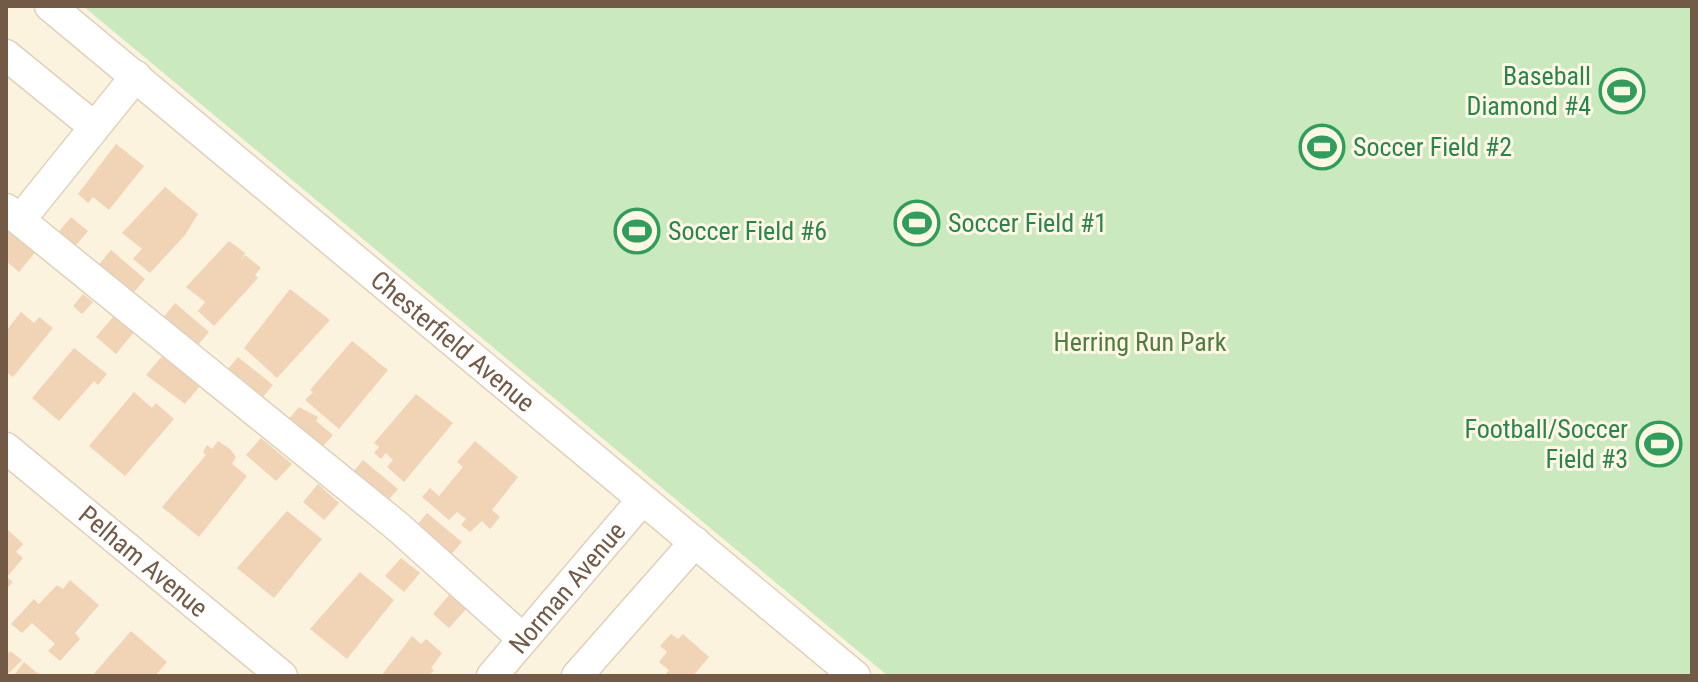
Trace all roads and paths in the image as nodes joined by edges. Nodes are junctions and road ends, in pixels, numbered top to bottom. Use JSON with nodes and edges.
{"nodes":[{"id":1,"x":50,"y":6,"type":"edge"},
{"id":2,"x":6,"y":55,"type":"edge"},
{"id":3,"x":136,"y":76,"type":"junction"},
{"id":4,"x":93,"y":126,"type":"junction"},
{"id":5,"x":13,"y":214,"type":"edge"},
{"id":6,"x":6,"y":448,"type":"edge"},
{"id":7,"x":642,"y":500,"type":"junction"},
{"id":8,"x":695,"y":542,"type":"junction"},
{"id":9,"x":523,"y":639,"type":"junction"},
{"id":10,"x":282,"y":676,"type":"edge"},
{"id":11,"x":492,"y":676,"type":"edge"},
{"id":12,"x":577,"y":676,"type":"edge"},
{"id":13,"x":855,"y":676,"type":"edge"}],
"edges":[{"from":1,"to":3,"type":"street","name":"Chesterfield Avenue"},
{"from":2,"to":4,"type":"street"},
{"from":3,"to":4,"type":"street"},
{"from":3,"to":7,"type":"street","name":"Chesterfield Avenue"},
{"from":4,"to":5,"type":"street"},
{"from":5,"to":9,"type":"street"},
{"from":6,"to":10,"type":"street","name":"Pelham Avenue"},
{"from":7,"to":8,"type":"street","name":"Chesterfield Avenue"},
{"from":7,"to":9,"type":"street","name":"Norman Avenue"},
{"from":8,"to":12,"type":"street"},
{"from":8,"to":13,"type":"street","name":"Chesterfield Avenue"},
{"from":9,"to":11,"type":"street","name":"Norman Avenue"}]}
